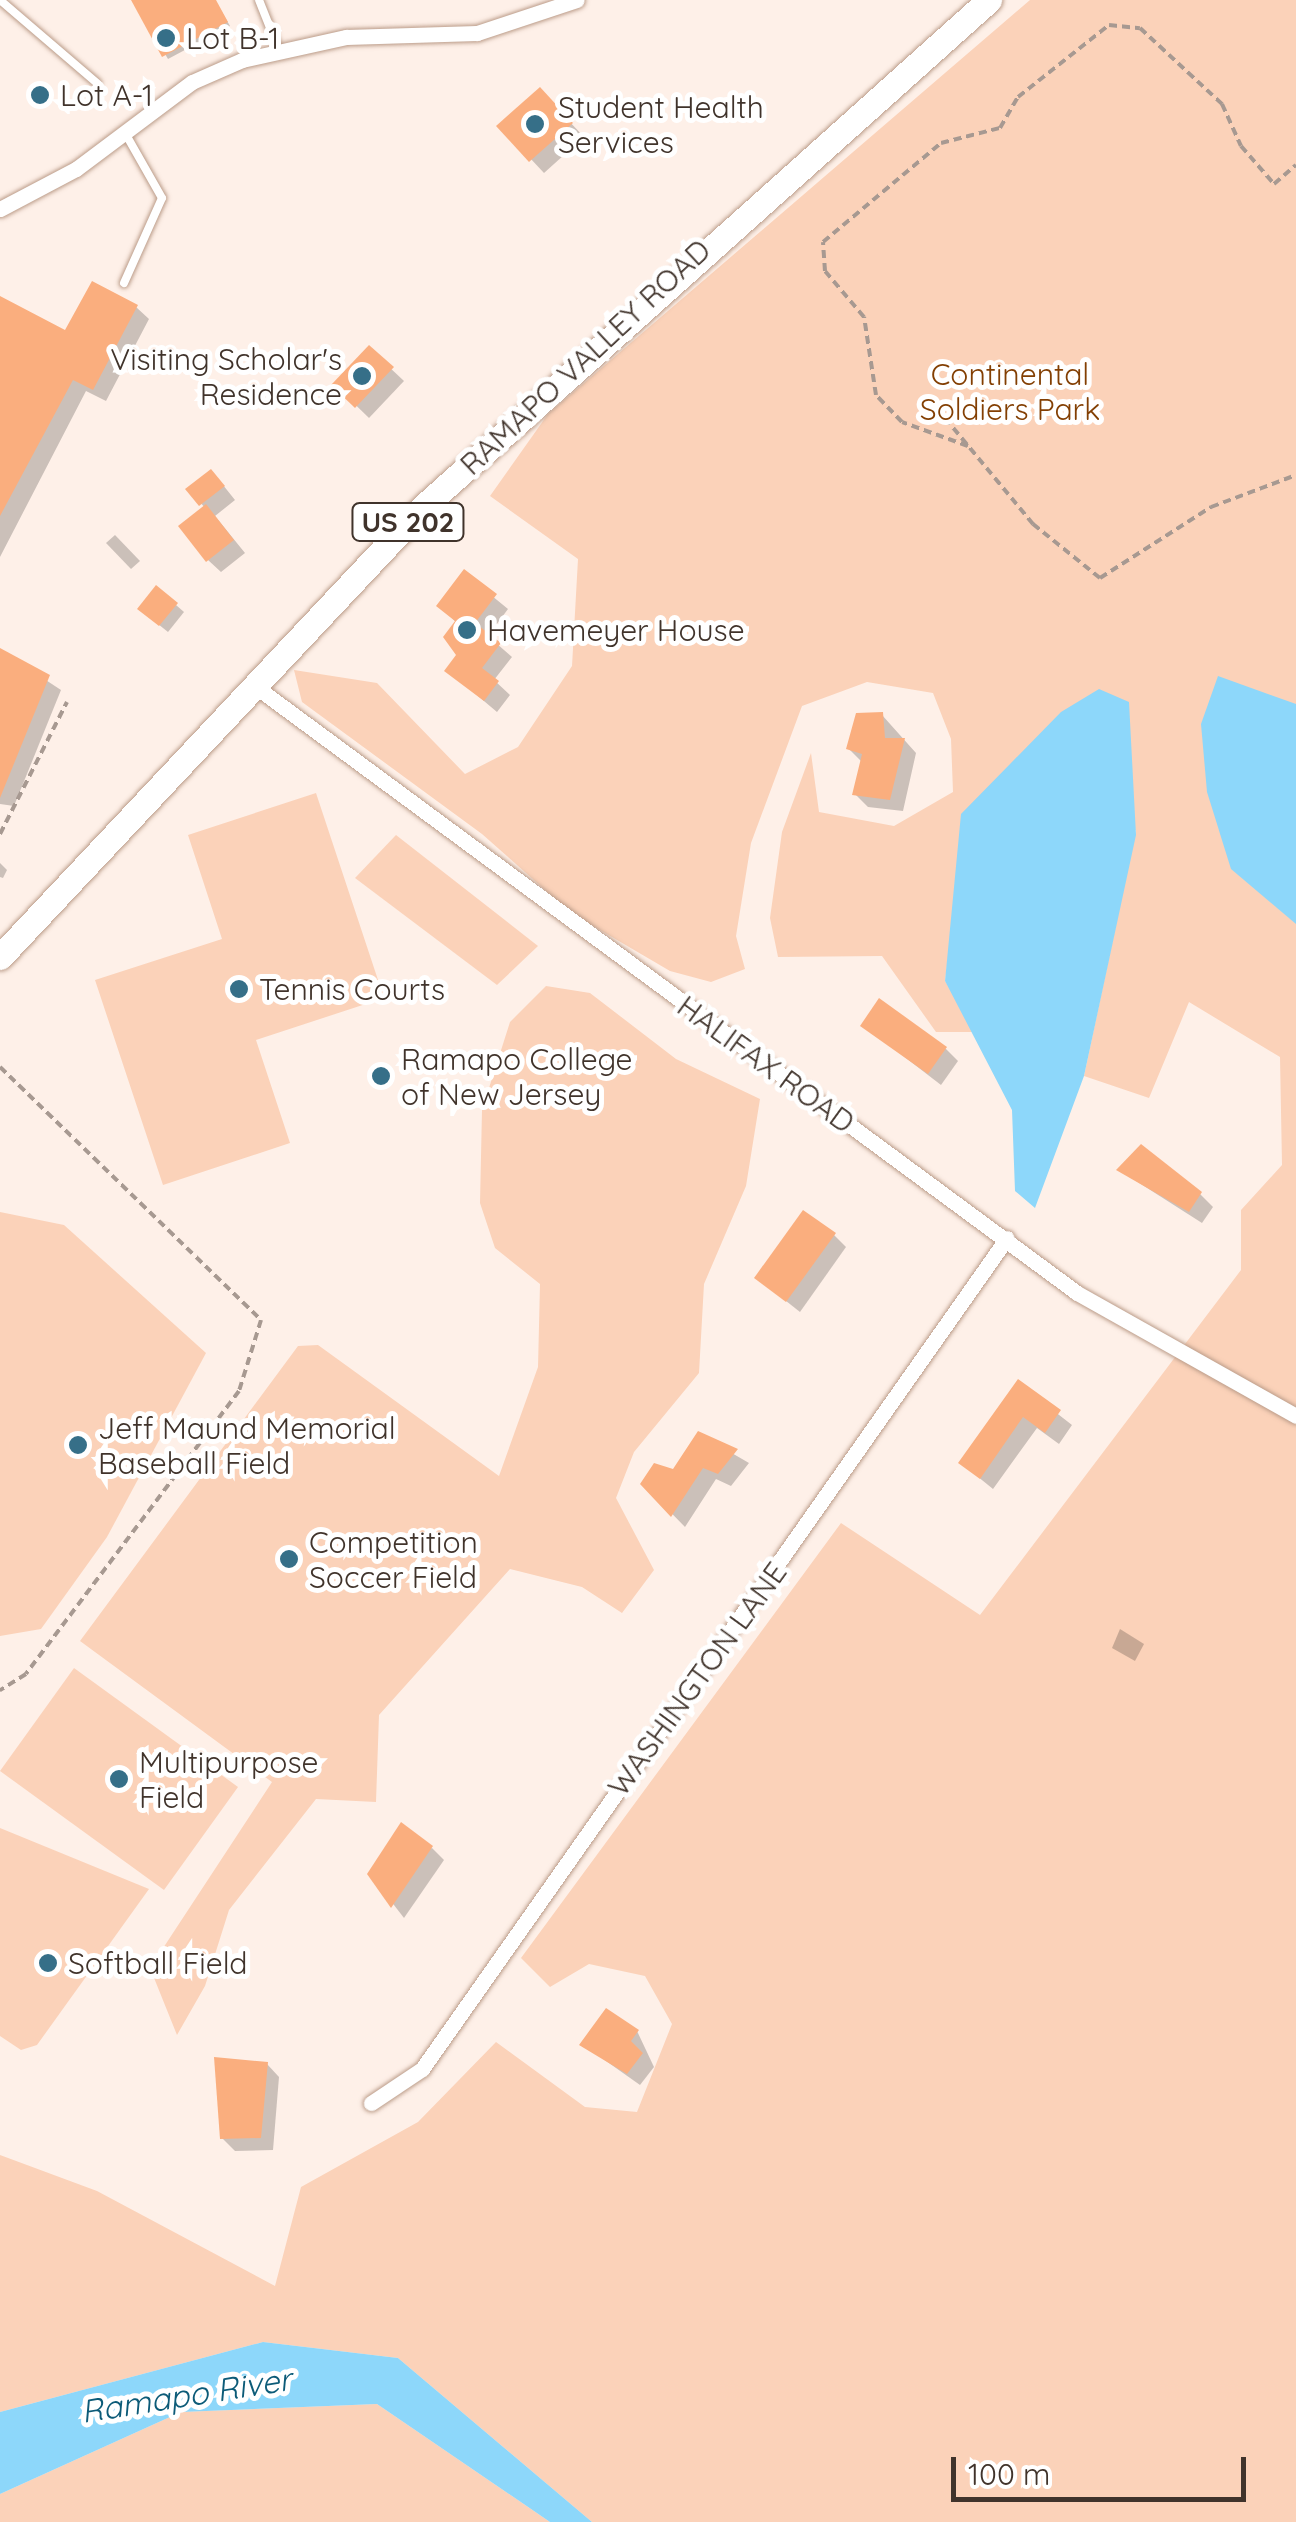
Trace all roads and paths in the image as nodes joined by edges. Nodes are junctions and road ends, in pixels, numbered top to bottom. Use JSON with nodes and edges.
{"nodes":[{"id":1,"x":0,"y":0,"type":"edge"},
{"id":2,"x":259,"y":0,"type":"edge"},
{"id":3,"x":577,"y":0,"type":"edge"},
{"id":4,"x":988,"y":0,"type":"edge"},
{"id":5,"x":970,"y":10,"type":"edge"},
{"id":6,"x":278,"y":48,"type":"junction"},
{"id":7,"x":96,"y":83,"type":"dead end"},
{"id":8,"x":124,"y":131,"type":"junction"},
{"id":9,"x":1296,"y":166,"type":"edge"},
{"id":10,"x":0,"y":209,"type":"edge"},
{"id":11,"x":124,"y":283,"type":"dead end"},
{"id":12,"x":946,"y":418,"type":"dead end"},
{"id":13,"x":968,"y":446,"type":"junction"},
{"id":14,"x":1296,"y":475,"type":"edge"},
{"id":15,"x":252,"y":684,"type":"junction"},
{"id":16,"x":67,"y":702,"type":"dead end"},
{"id":17,"x":0,"y":834,"type":"edge"},
{"id":18,"x":0,"y":957,"type":"edge"},
{"id":19,"x":0,"y":1067,"type":"edge"},
{"id":20,"x":1007,"y":1238,"type":"junction"},
{"id":21,"x":1296,"y":1416,"type":"edge"},
{"id":22,"x":0,"y":1690,"type":"edge"},
{"id":23,"x":371,"y":2104,"type":"dead end"}],
"edges":[{"from":1,"to":7,"type":"lane"},
{"from":2,"to":6,"type":"lane"},
{"from":3,"to":6,"type":"street"},
{"from":4,"to":5,"type":"main road","name":"RAMAPO VALLEY ROAD","number":"US 202"},
{"from":5,"to":15,"type":"main road","name":"RAMAPO VALLEY ROAD","number":"US 202"},
{"from":6,"to":8,"type":"street"},
{"from":8,"to":10,"type":"street"},
{"from":8,"to":11,"type":"lane"},
{"from":9,"to":13,"type":"path"},
{"from":12,"to":13,"type":"path"},
{"from":13,"to":14,"type":"path"},
{"from":15,"to":18,"type":"main road","name":"RAMAPO VALLEY ROAD","number":"US 202"},
{"from":15,"to":20,"type":"street","name":"HALIFAX ROAD"},
{"from":16,"to":17,"type":"path"},
{"from":19,"to":22,"type":"path"},
{"from":20,"to":21,"type":"street","name":"HALIFAX ROAD"},
{"from":20,"to":23,"type":"street","name":"WASHINGTON LANE"}]}
